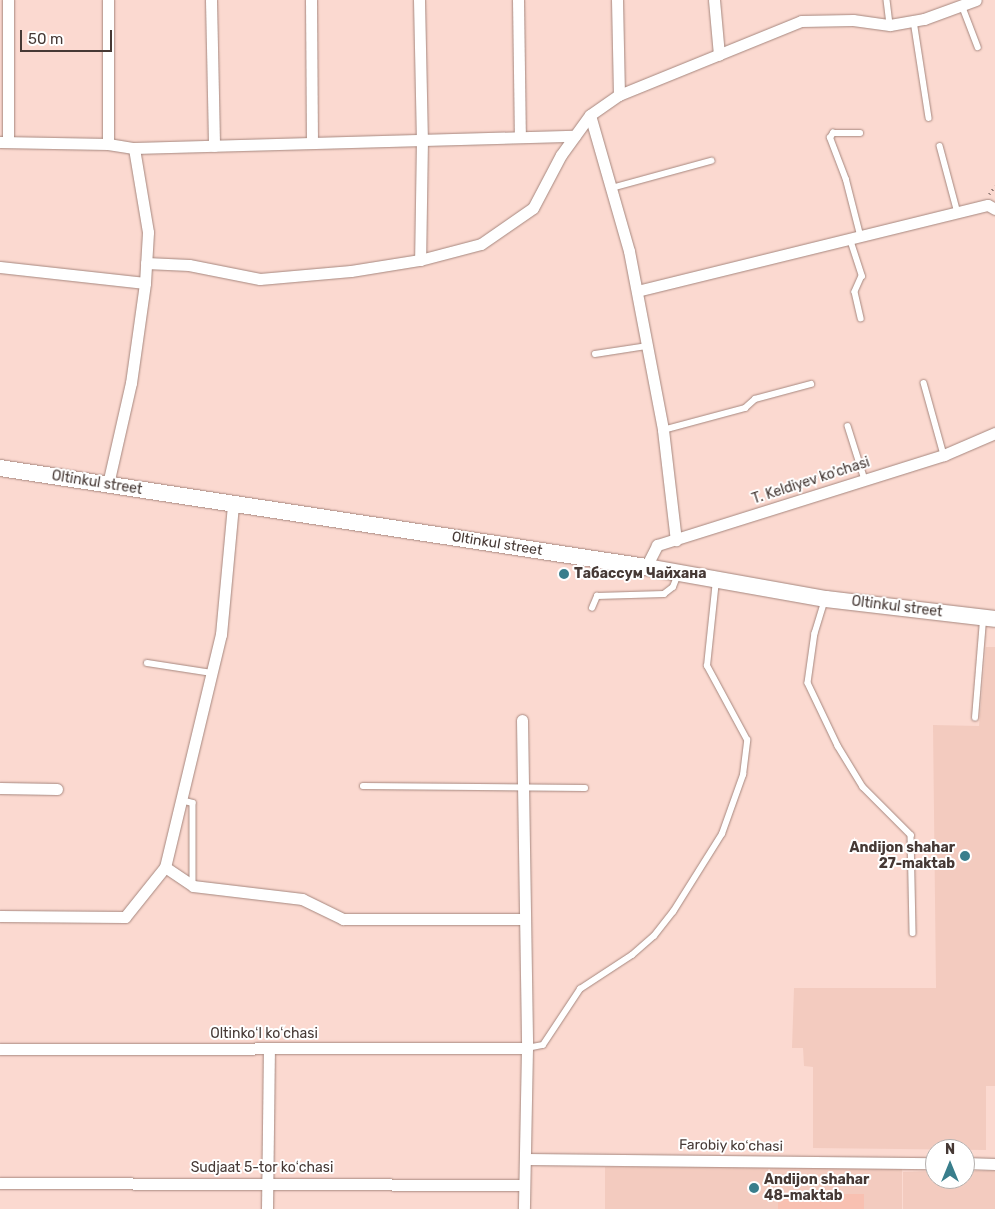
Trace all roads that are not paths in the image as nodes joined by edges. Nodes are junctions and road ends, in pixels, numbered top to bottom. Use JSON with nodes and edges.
{"nodes":[{"id":1,"x":8,"y":0,"type":"edge"},
{"id":2,"x":108,"y":0,"type":"edge"},
{"id":3,"x":211,"y":0,"type":"edge"},
{"id":4,"x":311,"y":0,"type":"edge"},
{"id":5,"x":419,"y":0,"type":"edge"},
{"id":6,"x":518,"y":0,"type":"edge"},
{"id":7,"x":617,"y":0,"type":"edge"},
{"id":8,"x":714,"y":0,"type":"edge"},
{"id":9,"x":887,"y":0,"type":"edge"},
{"id":10,"x":976,"y":0,"type":"edge"},
{"id":11,"x":962,"y":4,"type":"junction"},
{"id":12,"x":914,"y":21,"type":"junction"},
{"id":13,"x":890,"y":25,"type":"junction"},
{"id":14,"x":978,"y":47,"type":"dead end"},
{"id":15,"x":719,"y":55,"type":"junction"},
{"id":16,"x":619,"y":95,"type":"junction"},
{"id":17,"x":590,"y":115,"type":"junction"},
{"id":18,"x":929,"y":118,"type":"dead end"},
{"id":19,"x":860,"y":133,"type":"dead end"},
{"id":20,"x":520,"y":136,"type":"junction"},
{"id":21,"x":575,"y":136,"type":"junction"},
{"id":22,"x":422,"y":139,"type":"junction"},
{"id":23,"x":4,"y":142,"type":"edge"},
{"id":24,"x":312,"y":143,"type":"junction"},
{"id":25,"x":108,"y":144,"type":"junction"},
{"id":26,"x":214,"y":146,"type":"junction"},
{"id":27,"x":940,"y":146,"type":"dead end"},
{"id":28,"x":134,"y":148,"type":"junction"},
{"id":29,"x":711,"y":161,"type":"dead end"},
{"id":30,"x":612,"y":188,"type":"junction"},
{"id":31,"x":995,"y":209,"type":"edge"},
{"id":32,"x":958,"y":213,"type":"junction"},
{"id":33,"x":855,"y":236,"type":"junction"},
{"id":34,"x":420,"y":260,"type":"junction"},
{"id":35,"x":146,"y":263,"type":"junction"},
{"id":36,"x":0,"y":267,"type":"edge"},
{"id":37,"x":144,"y":283,"type":"junction"},
{"id":38,"x":637,"y":291,"type":"junction"},
{"id":39,"x":861,"y":318,"type":"dead end"},
{"id":40,"x":647,"y":346,"type":"junction"},
{"id":41,"x":595,"y":354,"type":"dead end"},
{"id":42,"x":924,"y":383,"type":"dead end"},
{"id":43,"x":810,"y":384,"type":"dead end"},
{"id":44,"x":848,"y":426,"type":"dead end"},
{"id":45,"x":663,"y":430,"type":"junction"},
{"id":46,"x":995,"y":433,"type":"edge"},
{"id":47,"x":944,"y":455,"type":"junction"},
{"id":48,"x":0,"y":468,"type":"edge"},
{"id":49,"x":865,"y":480,"type":"junction"},
{"id":50,"x":108,"y":484,"type":"junction"},
{"id":51,"x":233,"y":505,"type":"junction"},
{"id":52,"x":676,"y":540,"type":"junction"},
{"id":53,"x":646,"y":567,"type":"junction"},
{"id":54,"x":678,"y":574,"type":"junction"},
{"id":55,"x":716,"y":581,"type":"junction"},
{"id":56,"x":826,"y":599,"type":"junction"},
{"id":57,"x":592,"y":608,"type":"dead end"},
{"id":58,"x":989,"y":619,"type":"edge"},
{"id":59,"x":148,"y":662,"type":"dead end"},
{"id":60,"x":212,"y":673,"type":"junction"},
{"id":61,"x":975,"y":718,"type":"dead end"},
{"id":62,"x":522,"y":720,"type":"dead end"},
{"id":63,"x":363,"y":786,"type":"dead end"},
{"id":64,"x":525,"y":786,"type":"junction"},
{"id":65,"x":0,"y":788,"type":"edge"},
{"id":66,"x":585,"y":788,"type":"dead end"},
{"id":67,"x":57,"y":789,"type":"dead end"},
{"id":68,"x":180,"y":800,"type":"junction"},
{"id":69,"x":165,"y":867,"type":"junction"},
{"id":70,"x":193,"y":886,"type":"junction"},
{"id":71,"x":0,"y":916,"type":"edge"},
{"id":72,"x":525,"y":919,"type":"junction"},
{"id":73,"x":913,"y":932,"type":"dead end"},
{"id":74,"x":527,"y":1048,"type":"junction"},
{"id":75,"x":0,"y":1049,"type":"edge"},
{"id":76,"x":269,"y":1050,"type":"junction"},
{"id":77,"x":526,"y":1159,"type":"junction"},
{"id":78,"x":925,"y":1163,"type":"edge"},
{"id":79,"x":975,"y":1163,"type":"edge"},
{"id":80,"x":995,"y":1164,"type":"edge"},
{"id":81,"x":266,"y":1183,"type":"junction"},
{"id":82,"x":0,"y":1184,"type":"edge"},
{"id":83,"x":524,"y":1185,"type":"junction"},
{"id":84,"x":267,"y":1209,"type":"edge"},
{"id":85,"x":524,"y":1209,"type":"edge"}],
"edges":[{"from":1,"to":23,"type":"street"},
{"from":2,"to":25,"type":"street"},
{"from":3,"to":26,"type":"street"},
{"from":4,"to":24,"type":"street"},
{"from":5,"to":22,"type":"street"},
{"from":6,"to":20,"type":"street"},
{"from":7,"to":16,"type":"street"},
{"from":8,"to":15,"type":"street"},
{"from":9,"to":13,"type":"lane"},
{"from":10,"to":11,"type":"street"},
{"from":11,"to":12,"type":"street"},
{"from":11,"to":14,"type":"lane"},
{"from":12,"to":13,"type":"street"},
{"from":12,"to":18,"type":"lane"},
{"from":13,"to":15,"type":"street"},
{"from":15,"to":16,"type":"street"},
{"from":16,"to":17,"type":"street"},
{"from":17,"to":21,"type":"street"},
{"from":17,"to":30,"type":"street"},
{"from":19,"to":33,"type":"lane"},
{"from":20,"to":21,"type":"street"},
{"from":20,"to":22,"type":"street"},
{"from":21,"to":34,"type":"street"},
{"from":22,"to":24,"type":"street"},
{"from":22,"to":34,"type":"street"},
{"from":23,"to":25,"type":"street"},
{"from":24,"to":26,"type":"street"},
{"from":25,"to":28,"type":"street"},
{"from":26,"to":28,"type":"street"},
{"from":27,"to":32,"type":"lane"},
{"from":28,"to":35,"type":"street"},
{"from":29,"to":30,"type":"lane"},
{"from":30,"to":38,"type":"street"},
{"from":31,"to":32,"type":"street"},
{"from":32,"to":33,"type":"street"},
{"from":33,"to":38,"type":"street"},
{"from":33,"to":39,"type":"lane"},
{"from":34,"to":35,"type":"street"},
{"from":35,"to":37,"type":"street"},
{"from":36,"to":37,"type":"street"},
{"from":37,"to":50,"type":"street"},
{"from":38,"to":40,"type":"street"},
{"from":40,"to":41,"type":"lane"},
{"from":40,"to":45,"type":"street"},
{"from":42,"to":47,"type":"lane"},
{"from":43,"to":45,"type":"lane"},
{"from":44,"to":49,"type":"lane"},
{"from":45,"to":52,"type":"street"},
{"from":46,"to":47,"type":"street","name":"T. Keldiyev ko'chasi"},
{"from":47,"to":49,"type":"street","name":"T. Keldiyev ko'chasi"},
{"from":48,"to":50,"type":"main road","name":"Oltinkul street"},
{"from":49,"to":52,"type":"street","name":"T. Keldiyev ko'chasi"},
{"from":50,"to":51,"type":"main road","name":"Oltinkul street"},
{"from":51,"to":53,"type":"main road","name":"Oltinkul street"},
{"from":51,"to":60,"type":"street"},
{"from":52,"to":53,"type":"street","name":"T. Keldiyev ko'chasi"},
{"from":53,"to":54,"type":"main road","name":"Oltinkul street"},
{"from":54,"to":55,"type":"main road","name":"Oltinkul street"},
{"from":54,"to":57,"type":"lane"},
{"from":55,"to":56,"type":"main road","name":"Oltinkul street"},
{"from":55,"to":74,"type":"lane"},
{"from":56,"to":58,"type":"main road","name":"Oltinkul street"},
{"from":56,"to":73,"type":"lane"},
{"from":58,"to":61,"type":"lane"},
{"from":59,"to":60,"type":"lane"},
{"from":60,"to":68,"type":"street"},
{"from":62,"to":64,"type":"street"},
{"from":63,"to":64,"type":"lane"},
{"from":64,"to":66,"type":"lane"},
{"from":64,"to":72,"type":"street"},
{"from":65,"to":67,"type":"street"},
{"from":68,"to":69,"type":"street"},
{"from":68,"to":70,"type":"lane"},
{"from":69,"to":70,"type":"street"},
{"from":69,"to":71,"type":"street"},
{"from":70,"to":72,"type":"street"},
{"from":72,"to":74,"type":"street"},
{"from":74,"to":76,"type":"street","name":"Oltinkoʻl koʻchasi"},
{"from":74,"to":77,"type":"street"},
{"from":75,"to":76,"type":"street","name":"Oltinkoʻl koʻchasi"},
{"from":76,"to":81,"type":"street"},
{"from":77,"to":78,"type":"street","name":"Farobiy koʻchasi"},
{"from":77,"to":83,"type":"street"},
{"from":79,"to":80,"type":"street"},
{"from":81,"to":82,"type":"street","name":"Sudjaat 5-tor koʻchasi"},
{"from":81,"to":83,"type":"street","name":"Sudjaat 5-tor koʻchasi"},
{"from":81,"to":84,"type":"street"},
{"from":83,"to":85,"type":"street"}]}
